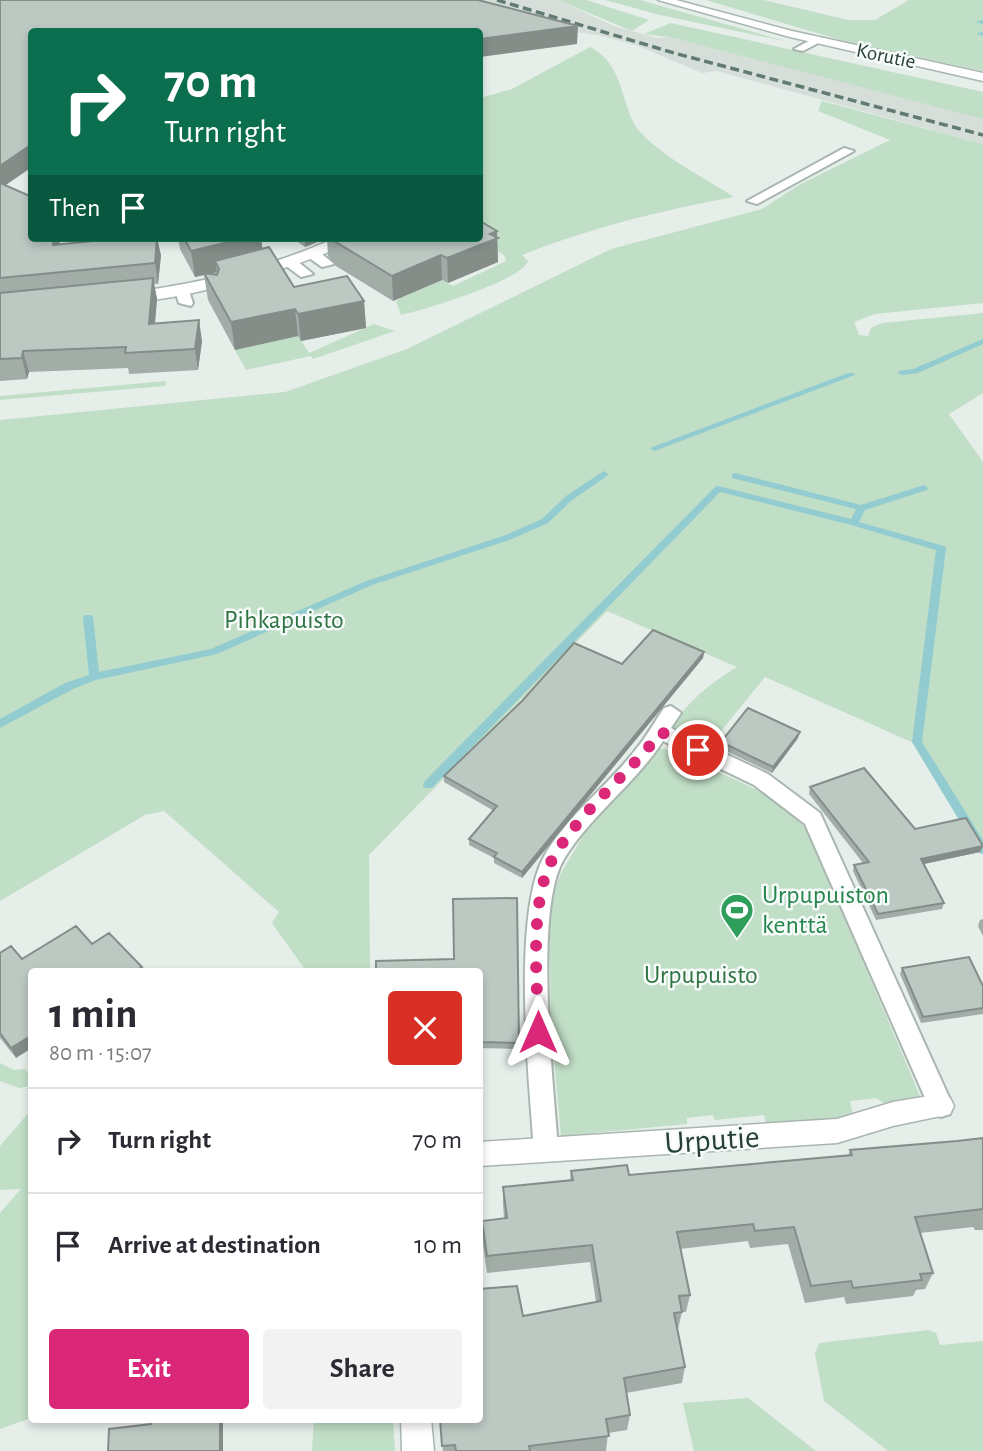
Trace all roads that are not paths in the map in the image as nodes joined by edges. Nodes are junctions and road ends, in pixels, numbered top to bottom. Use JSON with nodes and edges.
{"nodes":[{"id":1,"x":663,"y":0,"type":"edge"},
{"id":2,"x":690,"y":0,"type":"edge"},
{"id":3,"x":790,"y":34,"type":"junction"},
{"id":4,"x":816,"y":40,"type":"junction"},
{"id":5,"x":799,"y":49,"type":"dead end"},
{"id":6,"x":983,"y":77,"type":"edge"},
{"id":7,"x":848,"y":151,"type":"dead end"},
{"id":8,"x":752,"y":201,"type":"dead end"},
{"id":9,"x":338,"y":242,"type":"edge"},
{"id":10,"x":313,"y":254,"type":"junction"},
{"id":11,"x":291,"y":263,"type":"junction"},
{"id":12,"x":327,"y":264,"type":"dead end"},
{"id":13,"x":306,"y":274,"type":"dead end"},
{"id":14,"x":118,"y":300,"type":"edge"},
{"id":15,"x":941,"y":1106,"type":"joint"},
{"id":16,"x":546,"y":1150,"type":"junction"},
{"id":17,"x":483,"y":1154,"type":"edge"},
{"id":18,"x":416,"y":1423,"type":"edge"},
{"id":19,"x":418,"y":1451,"type":"edge"}],
"edges":[{"from":1,"to":3,"type":"street","name":"Korutie"},
{"from":2,"to":3,"type":"street","name":"Korutie"},
{"from":3,"to":4,"type":"street","name":"Korutie"},
{"from":4,"to":5,"type":"lane"},
{"from":4,"to":6,"type":"street","name":"Korutie"},
{"from":7,"to":8,"type":"lane"},
{"from":9,"to":10,"type":"street"},
{"from":10,"to":11,"type":"street"},
{"from":10,"to":12,"type":"lane"},
{"from":11,"to":13,"type":"lane"},
{"from":11,"to":14,"type":"street"},
{"from":15,"to":16,"type":"street","name":"Urputie"},
{"from":15,"to":16,"type":"lane"},
{"from":16,"to":17,"type":"street","name":"Urputie"},
{"from":18,"to":19,"type":"street"}]}
